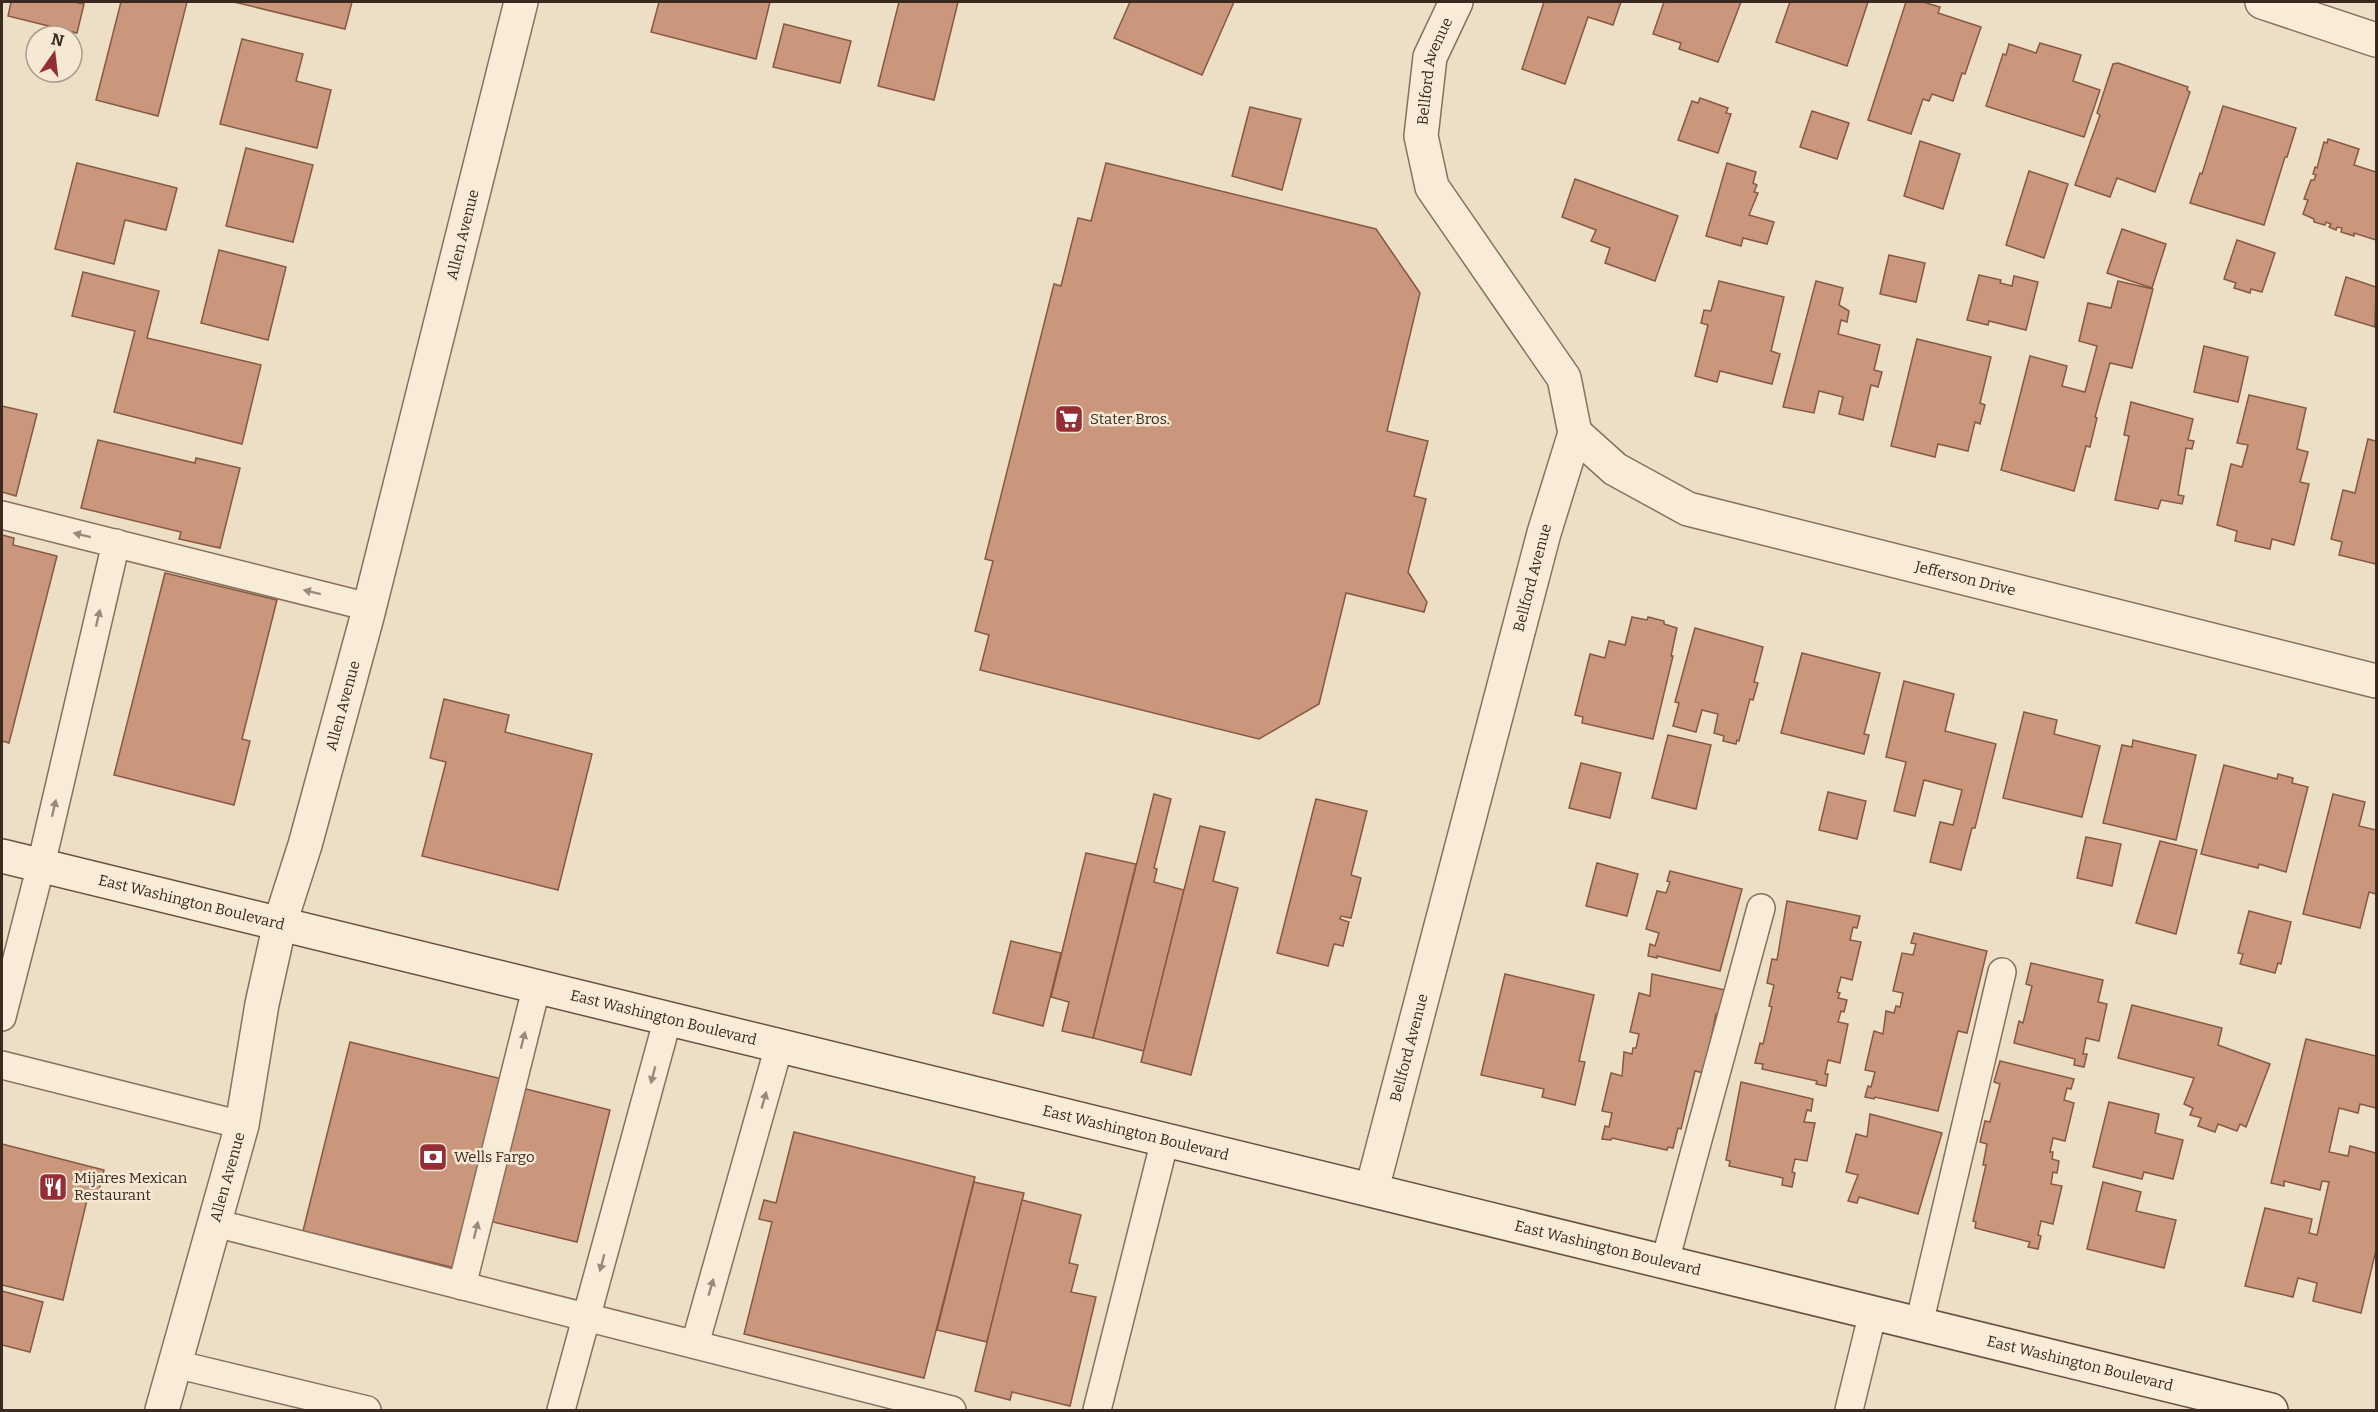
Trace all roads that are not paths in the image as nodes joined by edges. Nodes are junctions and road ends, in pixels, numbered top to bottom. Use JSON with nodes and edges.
{"nodes":[{"id":1,"x":521,"y":2,"type":"edge"},
{"id":2,"x":1456,"y":2,"type":"edge"},
{"id":3,"x":2262,"y":2,"type":"edge"},
{"id":4,"x":2376,"y":40,"type":"edge"},
{"id":5,"x":1575,"y":433,"type":"junction"},
{"id":6,"x":2,"y":515,"type":"edge"},
{"id":7,"x":116,"y":543,"type":"junction"},
{"id":8,"x":369,"y":607,"type":"junction"},
{"id":9,"x":2376,"y":681,"type":"edge"},
{"id":10,"x":2,"y":856,"type":"edge"},
{"id":11,"x":41,"y":865,"type":"junction"},
{"id":12,"x":1761,"y":908,"type":"dead end"},
{"id":13,"x":280,"y":923,"type":"junction"},
{"id":14,"x":2002,"y":972,"type":"dead end"},
{"id":15,"x":537,"y":986,"type":"junction"},
{"id":16,"x":2,"y":1017,"type":"edge"},
{"id":17,"x":668,"y":1018,"type":"junction"},
{"id":18,"x":779,"y":1046,"type":"junction"},
{"id":19,"x":2,"y":1065,"type":"edge"},
{"id":20,"x":242,"y":1125,"type":"junction"},
{"id":21,"x":1165,"y":1140,"type":"junction"},
{"id":22,"x":1372,"y":1189,"type":"junction"},
{"id":23,"x":215,"y":1223,"type":"junction"},
{"id":24,"x":1665,"y":1261,"type":"junction"},
{"id":25,"x":462,"y":1286,"type":"junction"},
{"id":26,"x":1873,"y":1312,"type":"junction"},
{"id":27,"x":587,"y":1317,"type":"junction"},
{"id":28,"x":1919,"y":1324,"type":"junction"},
{"id":29,"x":695,"y":1344,"type":"junction"},
{"id":30,"x":175,"y":1364,"type":"junction"},
{"id":31,"x":162,"y":1410,"type":"edge"},
{"id":32,"x":367,"y":1410,"type":"edge"},
{"id":33,"x":561,"y":1410,"type":"edge"},
{"id":34,"x":952,"y":1410,"type":"edge"},
{"id":35,"x":1097,"y":1410,"type":"edge"},
{"id":36,"x":1849,"y":1410,"type":"edge"},
{"id":37,"x":2271,"y":1410,"type":"edge"}],
"edges":[{"from":1,"to":8,"type":"street","name":"Allen Avenue"},
{"from":2,"to":5,"type":"street","name":"Bellford Avenue"},
{"from":3,"to":4,"type":"street"},
{"from":5,"to":9,"type":"street","name":"Jefferson Drive"},
{"from":5,"to":22,"type":"street","name":"Bellford Avenue"},
{"from":7,"to":6,"type":"lane","one_way":true},
{"from":8,"to":7,"type":"lane","one_way":true},
{"from":11,"to":7,"type":"lane","one_way":true},
{"from":8,"to":13,"type":"street","name":"Allen Avenue"},
{"from":10,"to":11,"type":"street","name":"East Washington Boulevard"},
{"from":11,"to":13,"type":"street","name":"East Washington Boulevard"},
{"from":11,"to":16,"type":"lane"},
{"from":12,"to":24,"type":"lane"},
{"from":13,"to":15,"type":"street","name":"East Washington Boulevard"},
{"from":13,"to":20,"type":"street","name":"Allen Avenue"},
{"from":14,"to":28,"type":"lane"},
{"from":15,"to":17,"type":"street","name":"East Washington Boulevard"},
{"from":25,"to":15,"type":"lane","one_way":true},
{"from":17,"to":18,"type":"street","name":"East Washington Boulevard"},
{"from":17,"to":27,"type":"lane","one_way":true},
{"from":18,"to":21,"type":"street","name":"East Washington Boulevard"},
{"from":29,"to":18,"type":"lane","one_way":true},
{"from":19,"to":20,"type":"lane"},
{"from":20,"to":23,"type":"street","name":"Allen Avenue"},
{"from":21,"to":22,"type":"street","name":"East Washington Boulevard"},
{"from":21,"to":35,"type":"lane"},
{"from":22,"to":24,"type":"street","name":"East Washington Boulevard"},
{"from":23,"to":25,"type":"lane"},
{"from":23,"to":30,"type":"street","name":"Allen Avenue"},
{"from":24,"to":26,"type":"street","name":"East Washington Boulevard"},
{"from":25,"to":27,"type":"lane"},
{"from":26,"to":28,"type":"street","name":"East Washington Boulevard"},
{"from":26,"to":36,"type":"lane"},
{"from":27,"to":29,"type":"lane"},
{"from":27,"to":33,"type":"lane"},
{"from":28,"to":37,"type":"street","name":"East Washington Boulevard"},
{"from":29,"to":34,"type":"lane"},
{"from":30,"to":31,"type":"street","name":"Allen Avenue"},
{"from":30,"to":32,"type":"lane"}]}
